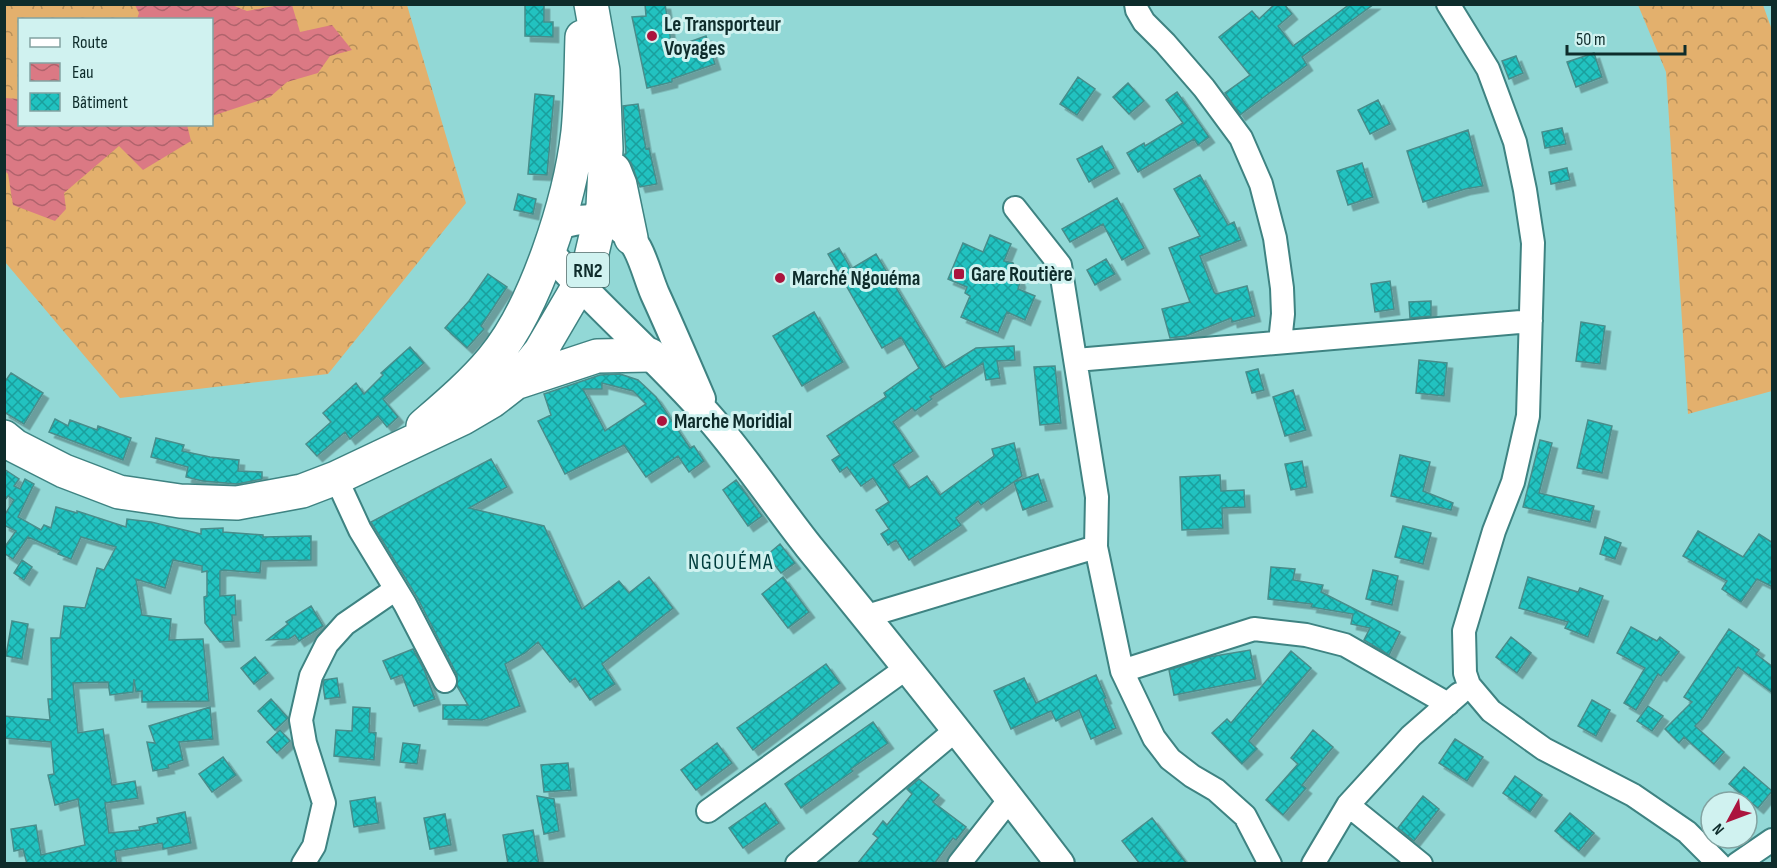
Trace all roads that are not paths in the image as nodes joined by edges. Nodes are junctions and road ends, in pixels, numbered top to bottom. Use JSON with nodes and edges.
{"nodes":[{"id":1,"x":585,"y":4,"type":"edge"},
{"id":2,"x":591,"y":4,"type":"edge"},
{"id":3,"x":1136,"y":4,"type":"edge"},
{"id":4,"x":1448,"y":4,"type":"edge"},
{"id":5,"x":606,"y":149,"type":"junction"},
{"id":6,"x":1015,"y":208,"type":"dead end"},
{"id":7,"x":600,"y":220,"type":"junction"},
{"id":8,"x":552,"y":238,"type":"junction"},
{"id":9,"x":631,"y":238,"type":"junction"},
{"id":10,"x":580,"y":286,"type":"junction"},
{"id":11,"x":1531,"y":321,"type":"junction"},
{"id":12,"x":1280,"y":342,"type":"junction"},
{"id":13,"x":650,"y":355,"type":"junction"},
{"id":14,"x":1076,"y":360,"type":"junction"},
{"id":15,"x":514,"y":384,"type":"junction"},
{"id":16,"x":710,"y":417,"type":"junction"},
{"id":17,"x":4,"y":436,"type":"edge"},
{"id":18,"x":399,"y":447,"type":"junction"},
{"id":19,"x":336,"y":478,"type":"junction"},
{"id":20,"x":1096,"y":547,"type":"junction"},
{"id":21,"x":396,"y":589,"type":"junction"},
{"id":22,"x":867,"y":616,"type":"junction"},
{"id":23,"x":908,"y":667,"type":"junction"},
{"id":24,"x":1122,"y":671,"type":"junction"},
{"id":25,"x":445,"y":681,"type":"dead end"},
{"id":26,"x":1469,"y":685,"type":"junction"},
{"id":27,"x":1448,"y":704,"type":"junction"},
{"id":28,"x":957,"y":729,"type":"junction"},
{"id":29,"x":1010,"y":799,"type":"junction"},
{"id":30,"x":1348,"y":806,"type":"junction"},
{"id":31,"x":708,"y":811,"type":"dead end"},
{"id":32,"x":1773,"y":840,"type":"edge"},
{"id":33,"x":303,"y":864,"type":"edge"},
{"id":34,"x":797,"y":864,"type":"edge"},
{"id":35,"x":959,"y":864,"type":"edge"},
{"id":36,"x":1060,"y":864,"type":"edge"},
{"id":37,"x":1270,"y":864,"type":"edge"},
{"id":38,"x":1313,"y":864,"type":"edge"},
{"id":39,"x":1421,"y":864,"type":"edge"},
{"id":40,"x":1719,"y":864,"type":"edge"},
{"id":41,"x":1737,"y":864,"type":"edge"}],
"edges":[{"from":1,"to":8,"type":"highway","number":"RN2"},
{"from":2,"to":5,"type":"highway","number":"RN2"},
{"from":3,"to":12,"type":"street"},
{"from":4,"to":11,"type":"street"},
{"from":5,"to":7,"type":"highway","number":"RN2"},
{"from":5,"to":9,"type":"highway"},
{"from":6,"to":14,"type":"street"},
{"from":7,"to":8,"type":"main road"},
{"from":7,"to":9,"type":"main road"},
{"from":7,"to":10,"type":"highway","number":"RN2"},
{"from":8,"to":10,"type":"main road"},
{"from":8,"to":18,"type":"highway","number":"RN2"},
{"from":9,"to":16,"type":"main road"},
{"from":10,"to":13,"type":"main road"},
{"from":10,"to":15,"type":"highway","number":"RN2"},
{"from":11,"to":12,"type":"street"},
{"from":11,"to":26,"type":"street"},
{"from":12,"to":14,"type":"street"},
{"from":13,"to":15,"type":"highway"},
{"from":13,"to":16,"type":"main road"},
{"from":14,"to":20,"type":"street"},
{"from":15,"to":18,"type":"highway","number":"RN2"},
{"from":16,"to":22,"type":"main road"},
{"from":17,"to":19,"type":"highway","number":"RN2"},
{"from":18,"to":19,"type":"highway","number":"RN2"},
{"from":19,"to":21,"type":"street"},
{"from":20,"to":22,"type":"street"},
{"from":20,"to":24,"type":"street"},
{"from":21,"to":25,"type":"street"},
{"from":21,"to":33,"type":"street"},
{"from":22,"to":23,"type":"main road"},
{"from":23,"to":28,"type":"main road"},
{"from":23,"to":31,"type":"street"},
{"from":24,"to":27,"type":"street"},
{"from":24,"to":37,"type":"street"},
{"from":26,"to":27,"type":"street"},
{"from":26,"to":40,"type":"street"},
{"from":27,"to":30,"type":"street"},
{"from":28,"to":29,"type":"main road"},
{"from":28,"to":34,"type":"street"},
{"from":29,"to":35,"type":"street"},
{"from":29,"to":36,"type":"main road"},
{"from":30,"to":38,"type":"street"},
{"from":30,"to":39,"type":"street"},
{"from":32,"to":41,"type":"street"}]}
